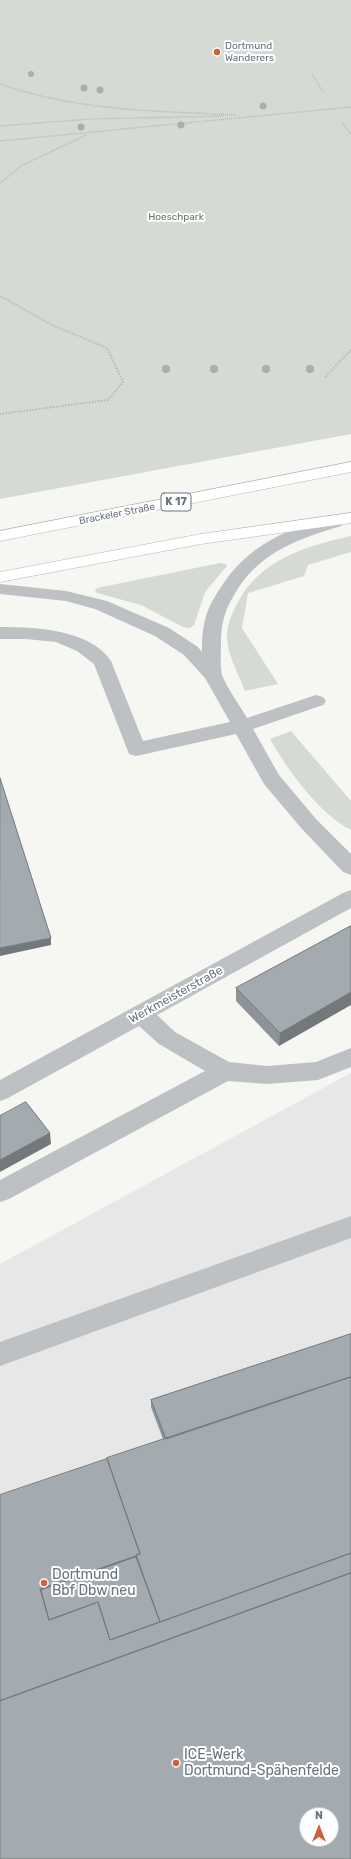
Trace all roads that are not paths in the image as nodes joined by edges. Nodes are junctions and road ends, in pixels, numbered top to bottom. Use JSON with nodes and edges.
{"nodes":[{"id":1,"x":351,"y":467,"type":"edge"},
{"id":2,"x":343,"y":520,"type":"edge"},
{"id":3,"x":0,"y":536,"type":"edge"},
{"id":4,"x":0,"y":577,"type":"edge"},
{"id":5,"x":0,"y":589,"type":"edge"},
{"id":6,"x":0,"y":633,"type":"edge"},
{"id":7,"x":213,"y":674,"type":"junction"},
{"id":8,"x":316,"y":701,"type":"dead end"},
{"id":9,"x":242,"y":726,"type":"junction"},
{"id":10,"x":351,"y":867,"type":"edge"},
{"id":11,"x":351,"y":898,"type":"edge"},
{"id":12,"x":141,"y":1014,"type":"junction"},
{"id":13,"x":351,"y":1057,"type":"edge"},
{"id":14,"x":225,"y":1071,"type":"junction"},
{"id":15,"x":0,"y":1091,"type":"edge"},
{"id":16,"x":0,"y":1192,"type":"edge"},
{"id":17,"x":351,"y":1227,"type":"edge"},
{"id":18,"x":0,"y":1354,"type":"edge"}],
"edges":[{"from":1,"to":3,"type":"highway","name":"Brackeler Straße","number":"K 17"},
{"from":2,"to":4,"type":"highway"},
{"from":2,"to":7,"type":"street"},
{"from":5,"to":7,"type":"street"},
{"from":6,"to":9,"type":"street"},
{"from":7,"to":9,"type":"street"},
{"from":8,"to":9,"type":"street"},
{"from":9,"to":10,"type":"street"},
{"from":11,"to":12,"type":"street","name":"Werkmeisterstraße"},
{"from":12,"to":14,"type":"street"},
{"from":12,"to":15,"type":"street","name":"Werkmeisterstraße"},
{"from":13,"to":14,"type":"street"},
{"from":14,"to":16,"type":"street"},
{"from":17,"to":18,"type":"street"}]}
